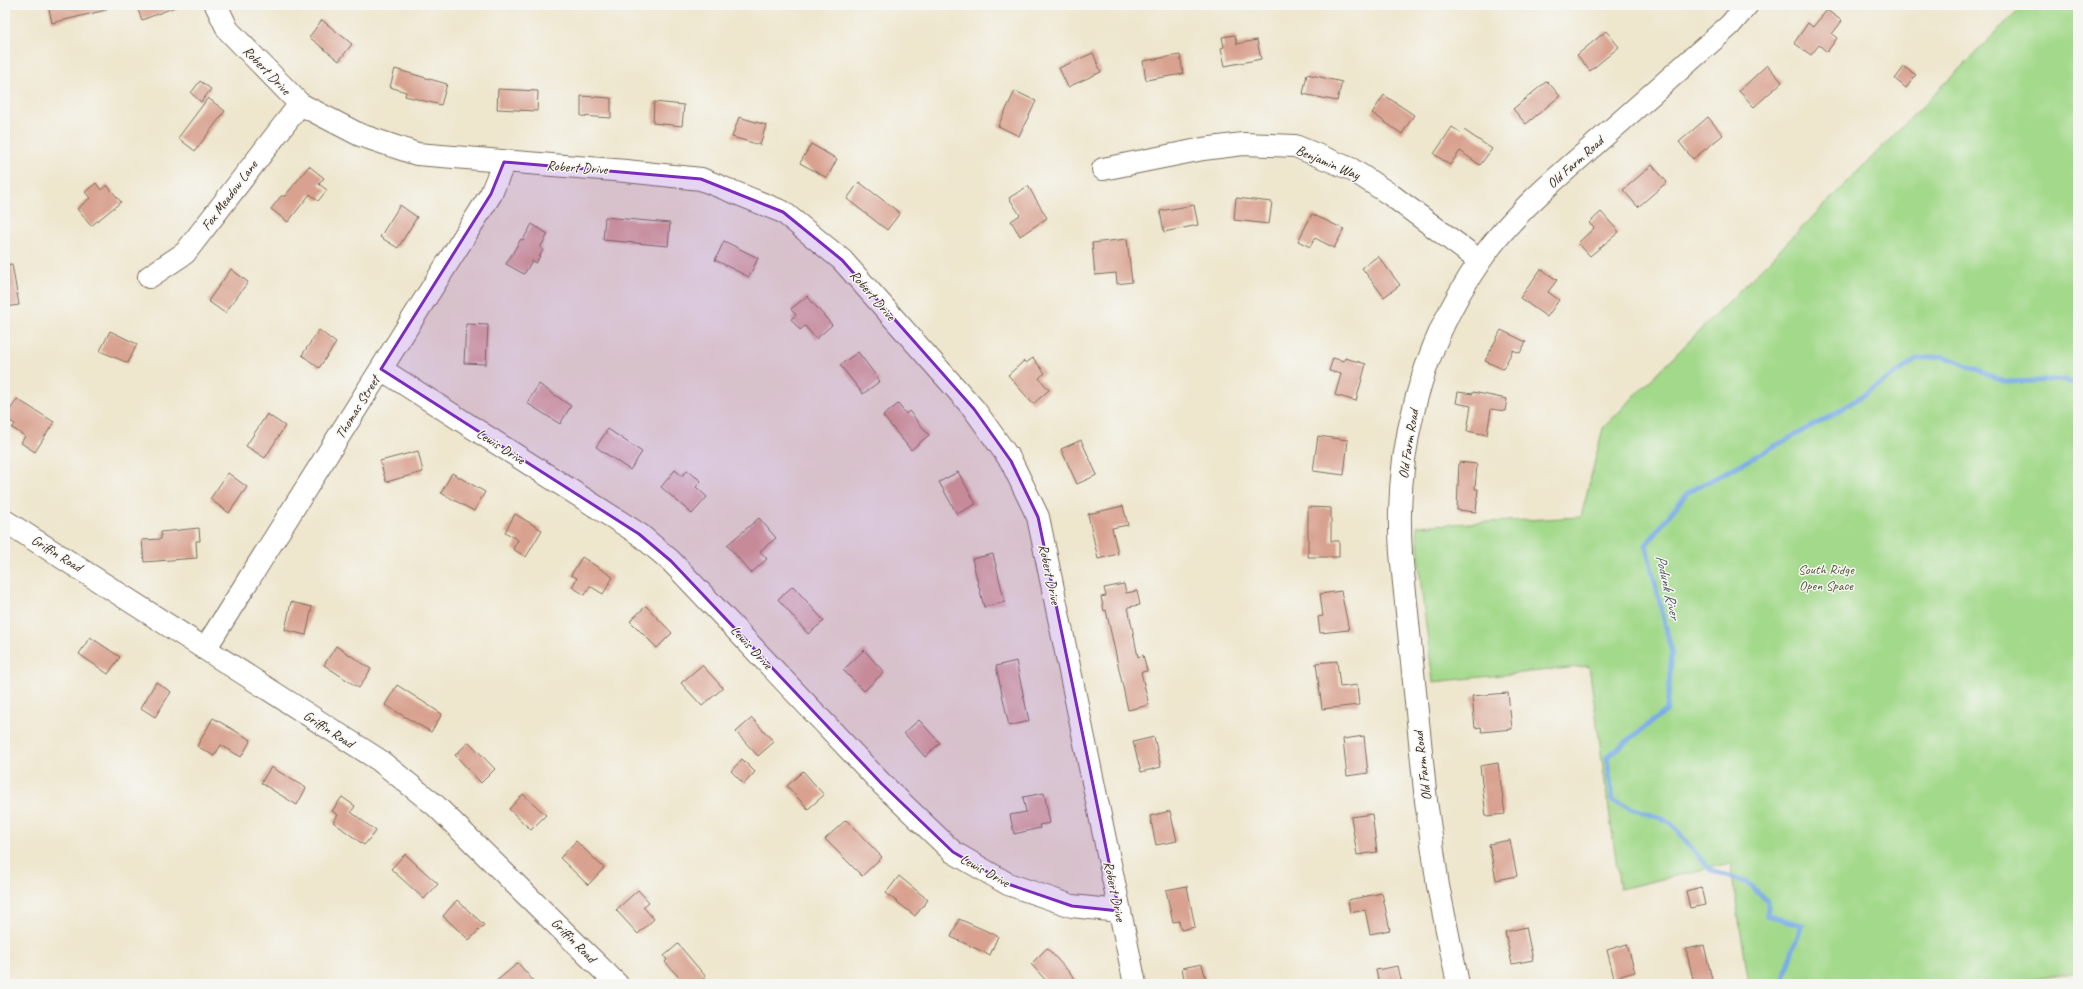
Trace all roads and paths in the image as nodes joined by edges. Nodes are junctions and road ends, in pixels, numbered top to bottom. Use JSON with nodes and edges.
{"nodes":[{"id":1,"x":216,"y":5,"type":"edge"},
{"id":2,"x":1747,"y":5,"type":"edge"},
{"id":3,"x":300,"y":104,"type":"junction"},
{"id":4,"x":504,"y":162,"type":"junction"},
{"id":5,"x":1103,"y":169,"type":"dead end"},
{"id":6,"x":1480,"y":261,"type":"junction"},
{"id":7,"x":149,"y":276,"type":"dead end"},
{"id":8,"x":381,"y":369,"type":"junction"},
{"id":9,"x":5,"y":521,"type":"edge"},
{"id":10,"x":205,"y":649,"type":"junction"},
{"id":11,"x":1119,"y":911,"type":"junction"},
{"id":12,"x":617,"y":984,"type":"edge"},
{"id":13,"x":1135,"y":984,"type":"edge"},
{"id":14,"x":1458,"y":984,"type":"edge"}],
"edges":[{"from":1,"to":3,"type":"street","name":"Robert Drive"},
{"from":2,"to":6,"type":"street","name":"Old Farm Road"},
{"from":3,"to":4,"type":"street","name":"Robert Drive"},
{"from":3,"to":7,"type":"street","name":"Fox Meadow Lane"},
{"from":4,"to":8,"type":"street","name":"Thomas Street"},
{"from":4,"to":11,"type":"street","name":"Robert Drive"},
{"from":5,"to":6,"type":"street","name":"Benjamin Way"},
{"from":6,"to":14,"type":"street","name":"Old Farm Road"},
{"from":8,"to":10,"type":"street","name":"Thomas Street"},
{"from":8,"to":11,"type":"street","name":"Lewis Drive"},
{"from":9,"to":10,"type":"street","name":"Griffin Road"},
{"from":10,"to":12,"type":"street","name":"Griffin Road"},
{"from":11,"to":13,"type":"street","name":"Robert Drive"}]}
